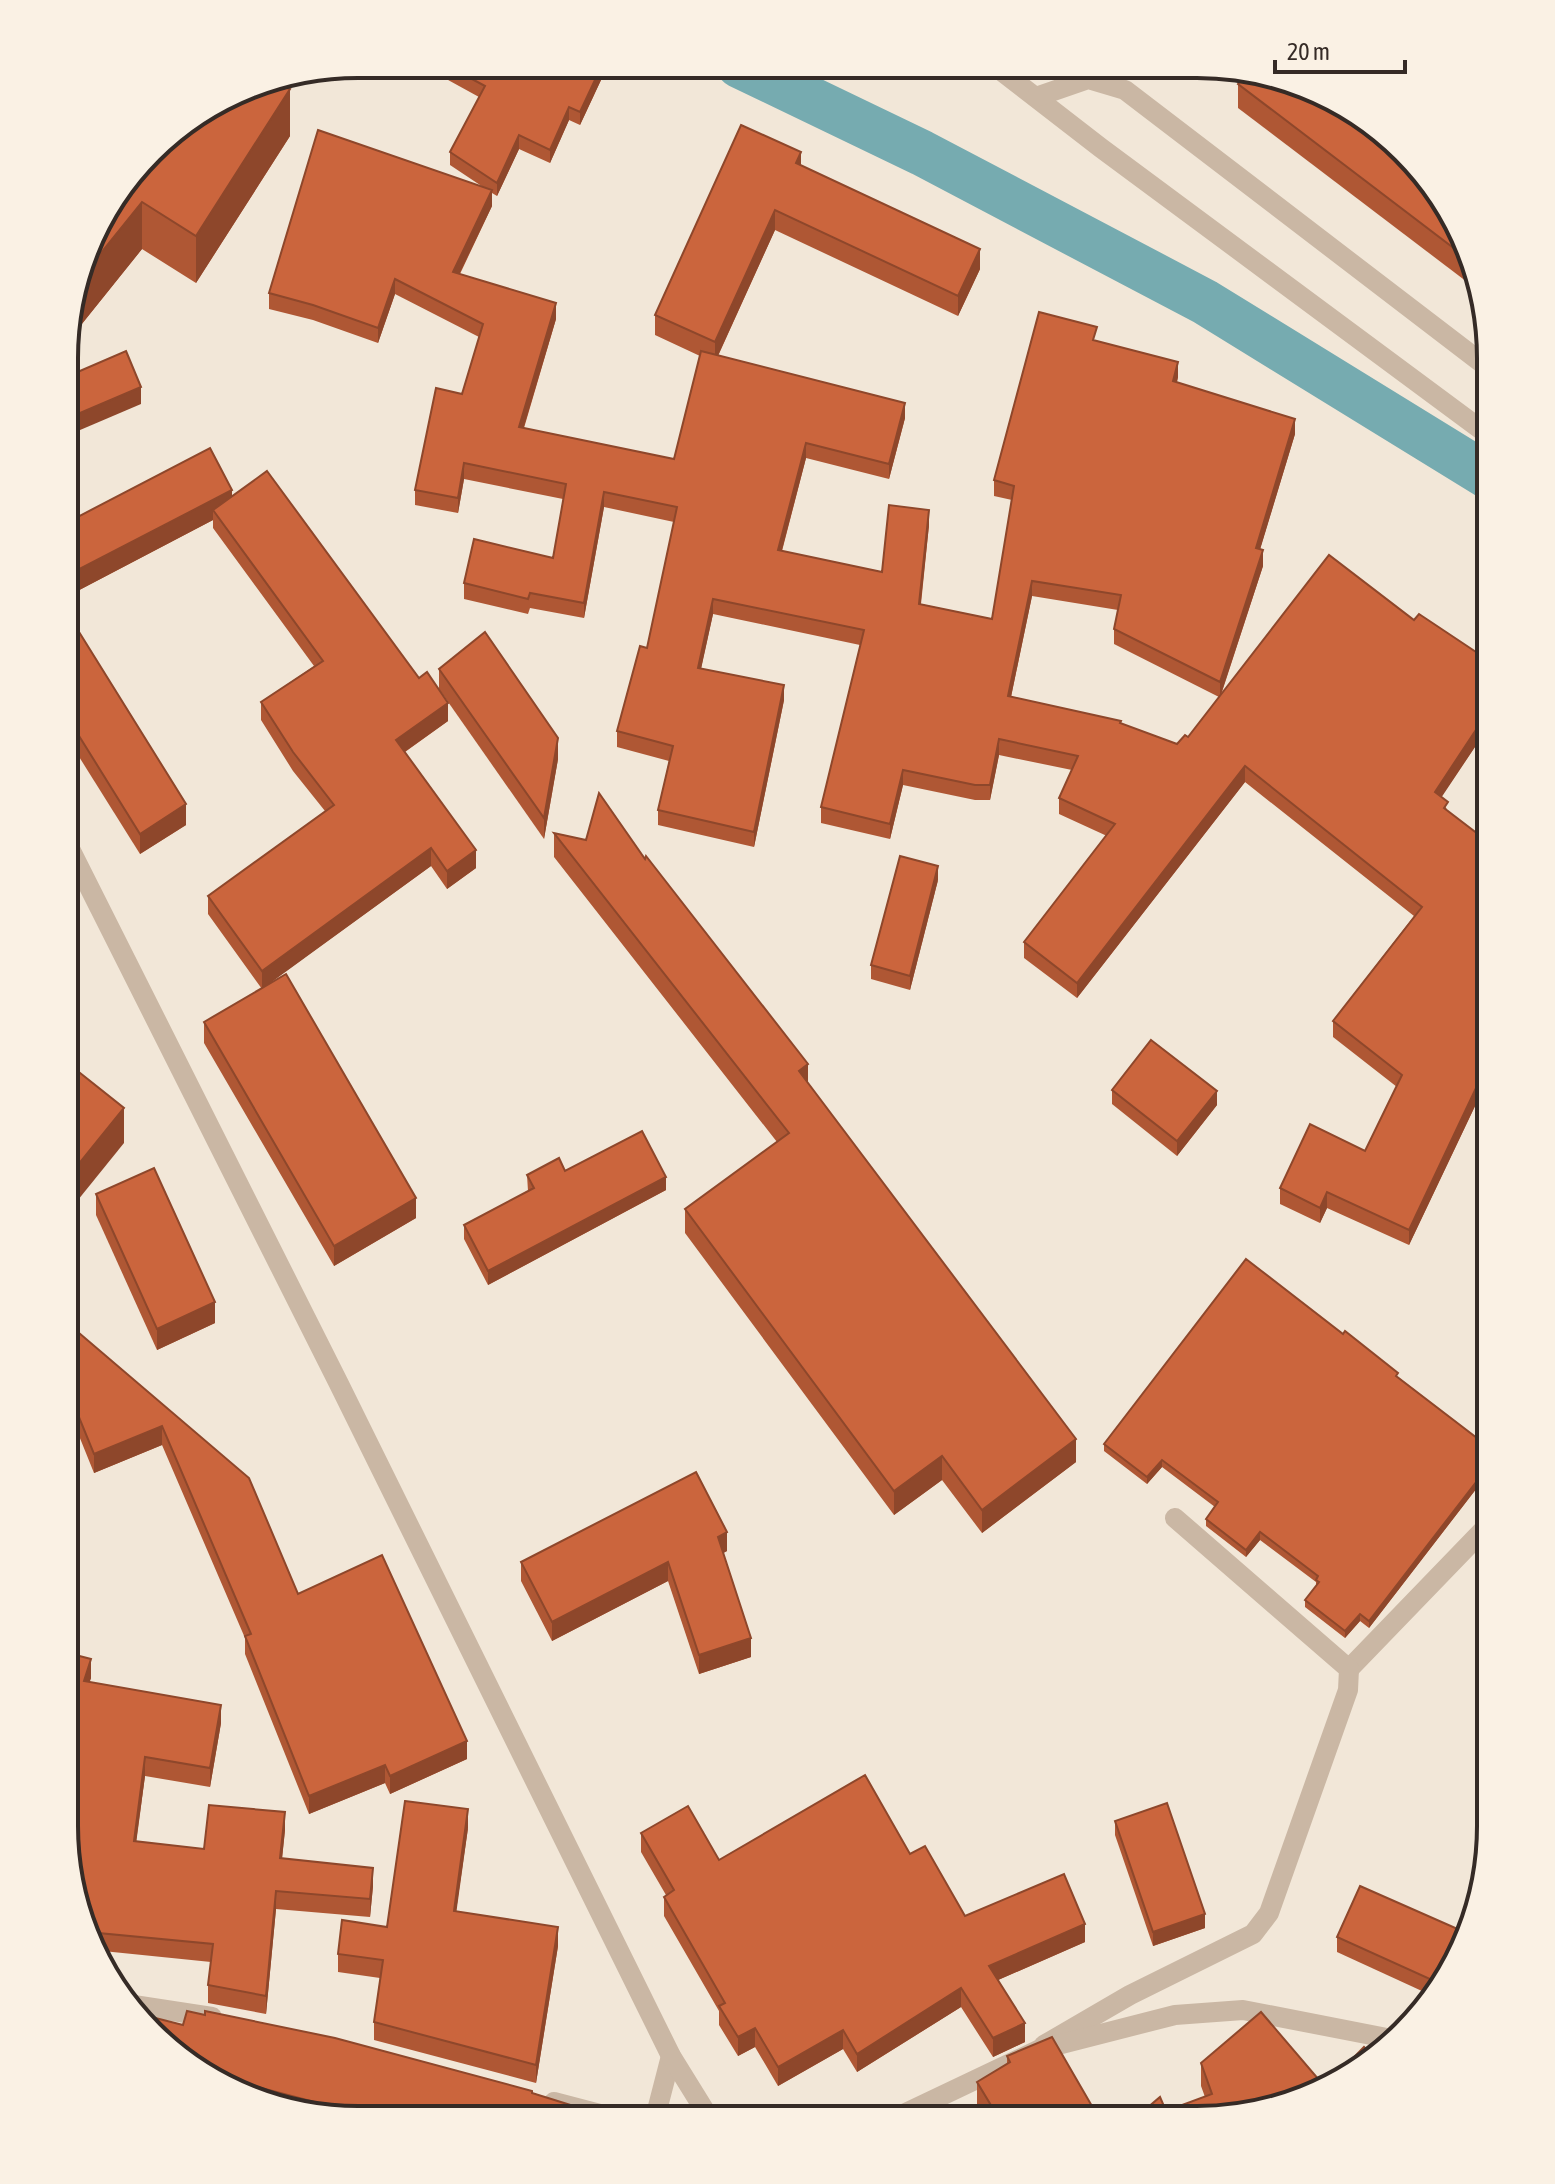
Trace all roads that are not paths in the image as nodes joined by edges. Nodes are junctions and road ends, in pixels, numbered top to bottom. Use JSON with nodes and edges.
{"nodes":[{"id":1,"x":1011,"y":78,"type":"edge"},
{"id":2,"x":1036,"y":97,"type":"junction"},
{"id":3,"x":1477,"y":359,"type":"edge"},
{"id":4,"x":1477,"y":427,"type":"edge"},
{"id":5,"x":78,"y":865,"type":"edge"},
{"id":6,"x":1175,"y":1518,"type":"dead end"},
{"id":7,"x":1476,"y":1537,"type":"edge"},
{"id":8,"x":1349,"y":1669,"type":"junction"},
{"id":9,"x":144,"y":2006,"type":"edge"},
{"id":10,"x":234,"y":2020,"type":"edge"},
{"id":11,"x":1382,"y":2037,"type":"edge"},
{"id":12,"x":1038,"y":2050,"type":"junction"},
{"id":13,"x":671,"y":2056,"type":"junction"},
{"id":14,"x":538,"y":2098,"type":"edge"},
{"id":15,"x":569,"y":2106,"type":"edge"},
{"id":16,"x":658,"y":2106,"type":"edge"},
{"id":17,"x":702,"y":2106,"type":"edge"},
{"id":18,"x":920,"y":2106,"type":"edge"}],
"edges":[{"from":1,"to":2,"type":"street"},
{"from":2,"to":3,"type":"street"},
{"from":2,"to":4,"type":"street"},
{"from":5,"to":13,"type":"street"},
{"from":6,"to":8,"type":"street"},
{"from":7,"to":8,"type":"street"},
{"from":8,"to":12,"type":"street"},
{"from":9,"to":10,"type":"street"},
{"from":11,"to":12,"type":"street"},
{"from":12,"to":18,"type":"street"},
{"from":13,"to":16,"type":"street"},
{"from":13,"to":17,"type":"street"},
{"from":14,"to":15,"type":"street"}]}
